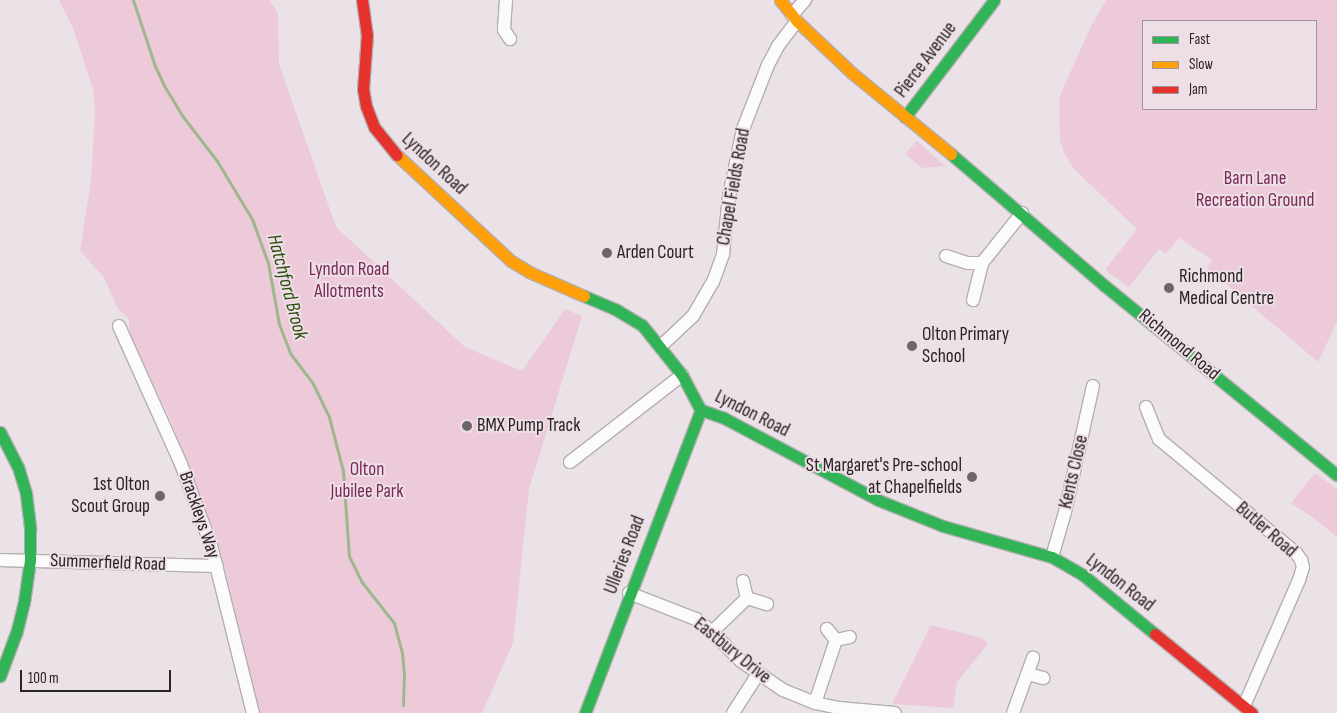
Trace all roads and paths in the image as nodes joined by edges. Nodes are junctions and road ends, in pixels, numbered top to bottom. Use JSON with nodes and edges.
{"nodes":[{"id":1,"x":362,"y":0,"type":"edge"},
{"id":2,"x":506,"y":0,"type":"edge"},
{"id":3,"x":780,"y":0,"type":"edge"},
{"id":4,"x":804,"y":0,"type":"edge"},
{"id":5,"x":994,"y":0,"type":"edge"},
{"id":6,"x":795,"y":18,"type":"junction"},
{"id":7,"x":510,"y":39,"type":"dead end"},
{"id":8,"x":905,"y":117,"type":"junction"},
{"id":9,"x":1022,"y":213,"type":"junction"},
{"id":10,"x":946,"y":256,"type":"dead end"},
{"id":11,"x":982,"y":263,"type":"junction"},
{"id":12,"x":973,"y":300,"type":"dead end"},
{"id":13,"x":119,"y":326,"type":"dead end"},
{"id":14,"x":661,"y":346,"type":"junction"},
{"id":15,"x":682,"y":375,"type":"junction"},
{"id":16,"x":1093,"y":386,"type":"dead end"},
{"id":17,"x":1146,"y":407,"type":"dead end"},
{"id":18,"x":701,"y":410,"type":"junction"},
{"id":19,"x":0,"y":432,"type":"edge"},
{"id":20,"x":570,"y":462,"type":"dead end"},
{"id":21,"x":1337,"y":475,"type":"edge"},
{"id":22,"x":1052,"y":557,"type":"junction"},
{"id":23,"x":0,"y":560,"type":"edge"},
{"id":24,"x":30,"y":560,"type":"junction"},
{"id":25,"x":217,"y":566,"type":"junction"},
{"id":26,"x":743,"y":580,"type":"dead end"},
{"id":27,"x":629,"y":593,"type":"junction"},
{"id":28,"x":748,"y":598,"type":"junction"},
{"id":29,"x":767,"y":604,"type":"dead end"},
{"id":30,"x":827,"y":629,"type":"dead end"},
{"id":31,"x":712,"y":632,"type":"junction"},
{"id":32,"x":850,"y":637,"type":"dead end"},
{"id":33,"x":836,"y":640,"type":"junction"},
{"id":34,"x":1033,"y":658,"type":"dead end"},
{"id":35,"x":758,"y":674,"type":"junction"},
{"id":36,"x":1028,"y":674,"type":"junction"},
{"id":37,"x":0,"y":676,"type":"edge"},
{"id":38,"x":1043,"y":678,"type":"dead end"},
{"id":39,"x":815,"y":703,"type":"junction"},
{"id":40,"x":1248,"y":709,"type":"edge"},
{"id":41,"x":865,"y":712,"type":"edge"},
{"id":42,"x":253,"y":713,"type":"edge"},
{"id":43,"x":585,"y":713,"type":"edge"},
{"id":44,"x":733,"y":713,"type":"edge"},
{"id":45,"x":895,"y":713,"type":"edge"},
{"id":46,"x":1013,"y":713,"type":"edge"}],
"edges":[{"from":1,"to":14,"type":"street","name":"Lyndon Road"},
{"from":2,"to":7,"type":"street"},
{"from":3,"to":6,"type":"street","name":"Richmond Road"},
{"from":4,"to":6,"type":"street","name":"Chapel Fields Road"},
{"from":5,"to":8,"type":"street","name":"Pierce Avenue"},
{"from":6,"to":8,"type":"street","name":"Richmond Road"},
{"from":6,"to":14,"type":"street","name":"Chapel Fields Road"},
{"from":8,"to":9,"type":"street","name":"Richmond Road"},
{"from":9,"to":11,"type":"street"},
{"from":9,"to":21,"type":"street","name":"Richmond Road"},
{"from":10,"to":11,"type":"street"},
{"from":11,"to":12,"type":"street"},
{"from":13,"to":25,"type":"street","name":"Brackleys Way"},
{"from":14,"to":15,"type":"street","name":"Lyndon Road"},
{"from":15,"to":18,"type":"street","name":"Lyndon Road"},
{"from":15,"to":20,"type":"street"},
{"from":16,"to":22,"type":"street","name":"Kents Close"},
{"from":17,"to":40,"type":"street","name":"Butler Road"},
{"from":18,"to":22,"type":"street","name":"Lyndon Road"},
{"from":18,"to":27,"type":"street","name":"Ulleries Road"},
{"from":19,"to":24,"type":"street"},
{"from":22,"to":40,"type":"street","name":"Lyndon Road"},
{"from":23,"to":24,"type":"street","name":"Summerfield Road"},
{"from":24,"to":25,"type":"street","name":"Summerfield Road"},
{"from":24,"to":37,"type":"street"},
{"from":25,"to":42,"type":"street","name":"Brackleys Way"},
{"from":26,"to":28,"type":"street"},
{"from":27,"to":31,"type":"street","name":"Eastbury Drive"},
{"from":27,"to":43,"type":"street","name":"Ulleries Road"},
{"from":28,"to":29,"type":"street"},
{"from":28,"to":31,"type":"street"},
{"from":30,"to":33,"type":"street"},
{"from":31,"to":35,"type":"street","name":"Eastbury Drive"},
{"from":32,"to":33,"type":"street"},
{"from":33,"to":39,"type":"street"},
{"from":34,"to":36,"type":"street"},
{"from":35,"to":39,"type":"street","name":"Eastbury Drive"},
{"from":35,"to":44,"type":"street"},
{"from":36,"to":38,"type":"street"},
{"from":36,"to":46,"type":"street"},
{"from":39,"to":41,"type":"street","name":"Eastbury Drive"},
{"from":41,"to":45,"type":"street","name":"Eastbury Drive"}]}
